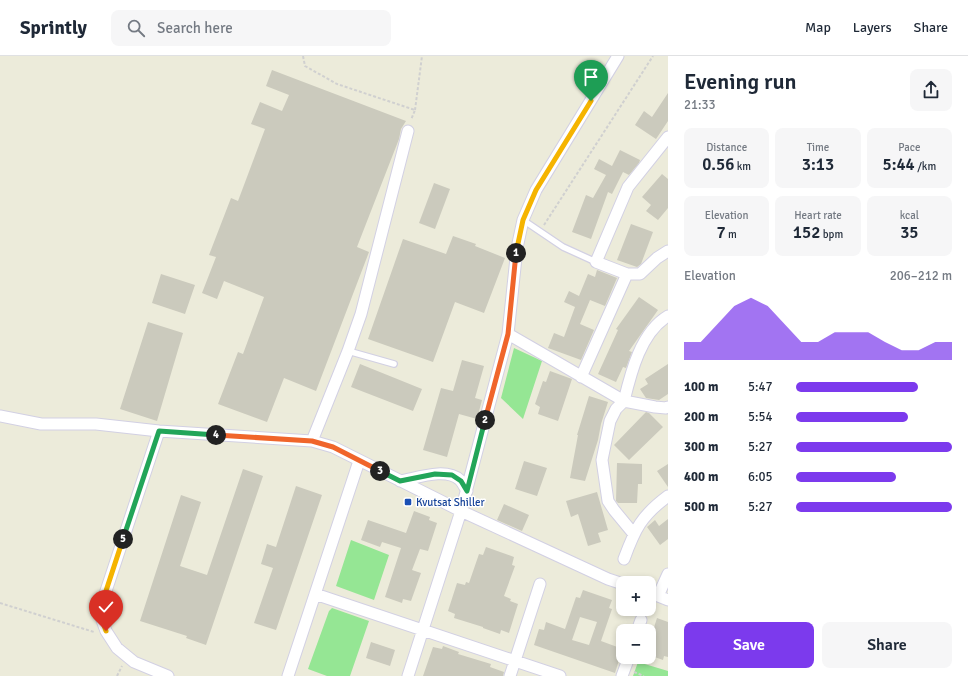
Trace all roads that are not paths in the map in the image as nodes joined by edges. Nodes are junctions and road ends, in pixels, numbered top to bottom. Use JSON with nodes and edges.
{"nodes":[{"id":1,"x":618,"y":56,"type":"edge"},
{"id":2,"x":408,"y":131,"type":"road end"},
{"id":3,"x":668,"y":137,"type":"edge"},
{"id":4,"x":523,"y":220,"type":"junction"},
{"id":5,"x":668,"y":251,"type":"edge"},
{"id":6,"x":596,"y":262,"type":"junction"},
{"id":7,"x":627,"y":274,"type":"junction"},
{"id":8,"x":668,"y":316,"type":"edge"},
{"id":9,"x":508,"y":334,"type":"junction"},
{"id":10,"x":348,"y":351,"type":"junction"},
{"id":11,"x":394,"y":364,"type":"dead end"},
{"id":12,"x":582,"y":376,"type":"junction"},
{"id":13,"x":624,"y":401,"type":"junction"},
{"id":14,"x":668,"y":407,"type":"edge"},
{"id":15,"x":0,"y":416,"type":"edge"},
{"id":16,"x":159,"y":431,"type":"junction"},
{"id":17,"x":312,"y":441,"type":"junction"},
{"id":18,"x":359,"y":461,"type":"junction"},
{"id":19,"x":400,"y":481,"type":"junction"},
{"id":20,"x":467,"y":491,"type":"junction"},
{"id":21,"x":668,"y":496,"type":"edge"},
{"id":22,"x":461,"y":511,"type":"junction"},
{"id":23,"x":633,"y":533,"type":"junction"},
{"id":24,"x":624,"y":559,"type":"dead end"},
{"id":25,"x":668,"y":574,"type":"edge"},
{"id":26,"x":616,"y":582,"type":"edge"},
{"id":27,"x":540,"y":584,"type":"dead end"},
{"id":28,"x":315,"y":594,"type":"junction"},
{"id":29,"x":658,"y":596,"type":"edge"},
{"id":30,"x":641,"y":620,"type":"dead end"},
{"id":31,"x":640,"y":624,"type":"edge"},
{"id":32,"x":423,"y":630,"type":"junction"},
{"id":33,"x":515,"y":661,"type":"junction"},
{"id":34,"x":626,"y":664,"type":"edge"},
{"id":35,"x":168,"y":676,"type":"edge"},
{"id":36,"x":288,"y":676,"type":"edge"},
{"id":37,"x":408,"y":676,"type":"edge"},
{"id":38,"x":510,"y":676,"type":"edge"},
{"id":39,"x":560,"y":676,"type":"edge"},
{"id":40,"x":622,"y":676,"type":"edge"}],
"edges":[{"from":1,"to":4,"type":"street"},
{"from":2,"to":10,"type":"street"},
{"from":3,"to":6,"type":"street"},
{"from":4,"to":6,"type":"lane"},
{"from":4,"to":9,"type":"street"},
{"from":5,"to":7,"type":"street"},
{"from":6,"to":7,"type":"street"},
{"from":7,"to":12,"type":"street"},
{"from":8,"to":13,"type":"street"},
{"from":9,"to":12,"type":"street"},
{"from":9,"to":20,"type":"street"},
{"from":10,"to":11,"type":"lane"},
{"from":10,"to":17,"type":"street"},
{"from":12,"to":13,"type":"street"},
{"from":13,"to":14,"type":"street"},
{"from":13,"to":23,"type":"street"},
{"from":15,"to":16,"type":"street"},
{"from":16,"to":17,"type":"street"},
{"from":16,"to":35,"type":"street"},
{"from":17,"to":18,"type":"street"},
{"from":18,"to":19,"type":"street"},
{"from":18,"to":28,"type":"street"},
{"from":19,"to":20,"type":"street"},
{"from":19,"to":22,"type":"street"},
{"from":20,"to":22,"type":"street"},
{"from":21,"to":23,"type":"street"},
{"from":22,"to":26,"type":"street"},
{"from":22,"to":32,"type":"street"},
{"from":23,"to":24,"type":"street"},
{"from":25,"to":29,"type":"street"},
{"from":27,"to":33,"type":"street"},
{"from":28,"to":32,"type":"street"},
{"from":28,"to":36,"type":"street"},
{"from":30,"to":31,"type":"street"},
{"from":32,"to":33,"type":"street"},
{"from":32,"to":37,"type":"street"},
{"from":33,"to":38,"type":"street"},
{"from":33,"to":39,"type":"street"},
{"from":34,"to":40,"type":"street"}]}
